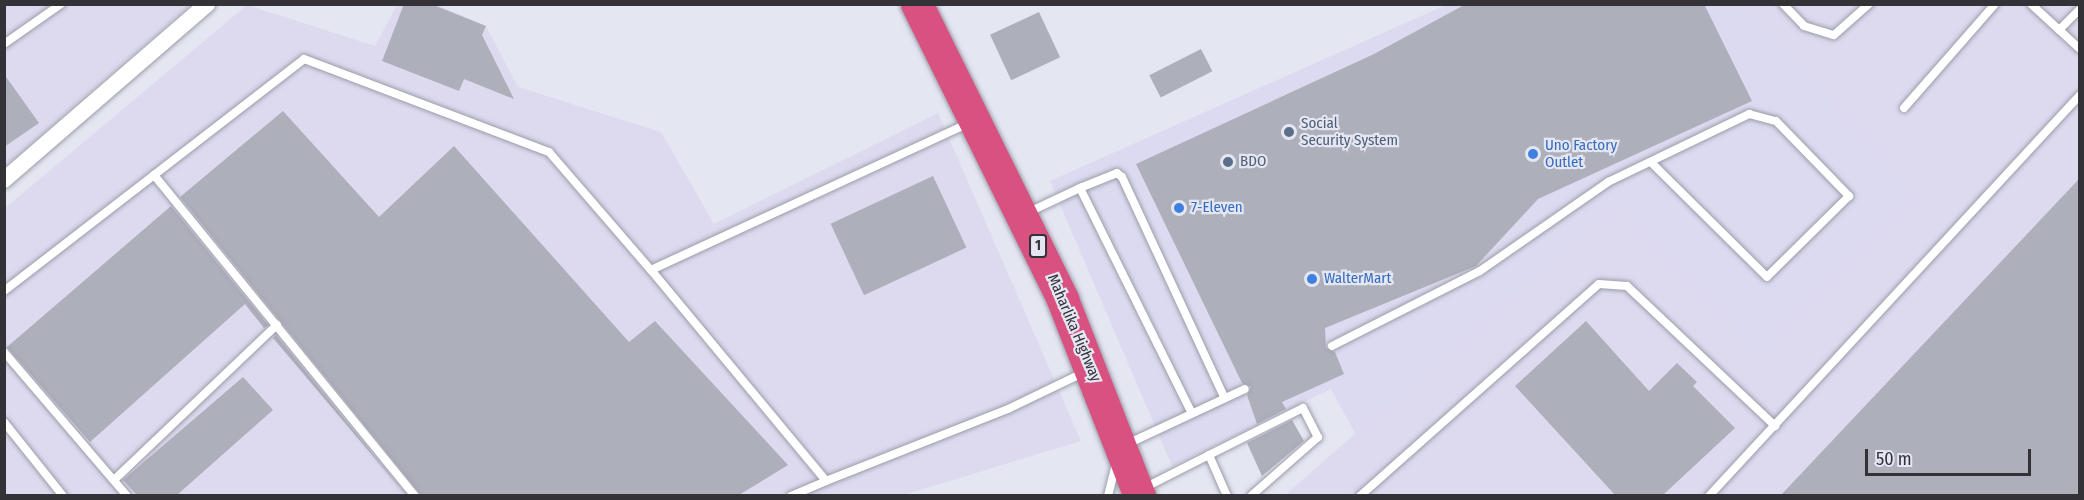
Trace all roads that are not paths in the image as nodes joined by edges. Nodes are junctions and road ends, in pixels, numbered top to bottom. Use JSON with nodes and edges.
{"nodes":[{"id":1,"x":61,"y":4,"type":"edge"},
{"id":2,"x":207,"y":4,"type":"edge"},
{"id":3,"x":917,"y":4,"type":"edge"},
{"id":4,"x":1783,"y":4,"type":"edge"},
{"id":5,"x":1869,"y":4,"type":"edge"},
{"id":6,"x":1995,"y":4,"type":"edge"},
{"id":7,"x":2031,"y":4,"type":"edge"},
{"id":8,"x":2079,"y":9,"type":"edge"},
{"id":9,"x":2059,"y":30,"type":"junction"},
{"id":10,"x":6,"y":40,"type":"edge"},
{"id":11,"x":2079,"y":49,"type":"edge"},
{"id":12,"x":2079,"y":95,"type":"edge"},
{"id":13,"x":1904,"y":108,"type":"dead end"},
{"id":14,"x":978,"y":119,"type":"junction"},
{"id":15,"x":1652,"y":163,"type":"junction"},
{"id":16,"x":154,"y":175,"type":"junction"},
{"id":17,"x":4,"y":180,"type":"edge"},
{"id":18,"x":1080,"y":188,"type":"junction"},
{"id":19,"x":1023,"y":214,"type":"junction"},
{"id":20,"x":651,"y":270,"type":"junction"},
{"id":21,"x":4,"y":291,"type":"edge"},
{"id":22,"x":277,"y":325,"type":"junction"},
{"id":23,"x":1332,"y":346,"type":"dead end"},
{"id":24,"x":4,"y":352,"type":"edge"},
{"id":25,"x":1093,"y":369,"type":"junction"},
{"id":26,"x":1245,"y":389,"type":"dead end"},
{"id":27,"x":1224,"y":398,"type":"junction"},
{"id":28,"x":1191,"y":412,"type":"junction"},
{"id":29,"x":4,"y":422,"type":"edge"},
{"id":30,"x":1775,"y":426,"type":"junction"},
{"id":31,"x":1121,"y":447,"type":"junction"},
{"id":32,"x":1209,"y":455,"type":"junction"},
{"id":33,"x":114,"y":480,"type":"junction"},
{"id":34,"x":826,"y":481,"type":"junction"},
{"id":35,"x":1139,"y":493,"type":"edge"},
{"id":36,"x":63,"y":495,"type":"edge"},
{"id":37,"x":127,"y":495,"type":"edge"},
{"id":38,"x":415,"y":495,"type":"edge"},
{"id":39,"x":791,"y":495,"type":"edge"},
{"id":40,"x":1108,"y":495,"type":"edge"},
{"id":41,"x":1227,"y":495,"type":"edge"},
{"id":42,"x":1251,"y":495,"type":"edge"},
{"id":43,"x":1360,"y":495,"type":"edge"},
{"id":44,"x":1709,"y":495,"type":"edge"}],
"edges":[{"from":1,"to":10,"type":"lane"},
{"from":2,"to":17,"type":"street"},
{"from":3,"to":14,"type":"highway","name":"Maharlika Highway","number":"1"},
{"from":4,"to":5,"type":"lane"},
{"from":6,"to":13,"type":"lane"},
{"from":7,"to":9,"type":"lane"},
{"from":8,"to":9,"type":"lane"},
{"from":9,"to":11,"type":"lane"},
{"from":12,"to":30,"type":"lane"},
{"from":14,"to":19,"type":"highway","name":"Maharlika Highway","number":"1"},
{"from":14,"to":20,"type":"lane"},
{"from":15,"to":15,"type":"lane"},
{"from":15,"to":23,"type":"lane"},
{"from":16,"to":20,"type":"lane"},
{"from":16,"to":21,"type":"lane"},
{"from":16,"to":22,"type":"lane"},
{"from":18,"to":19,"type":"lane"},
{"from":18,"to":27,"type":"lane"},
{"from":18,"to":28,"type":"lane"},
{"from":19,"to":25,"type":"highway","name":"Maharlika Highway","number":"1"},
{"from":20,"to":34,"type":"lane"},
{"from":22,"to":33,"type":"lane"},
{"from":22,"to":38,"type":"lane"},
{"from":24,"to":33,"type":"lane"},
{"from":25,"to":31,"type":"highway","name":"Maharlika Highway","number":"1"},
{"from":25,"to":34,"type":"lane"},
{"from":26,"to":27,"type":"lane"},
{"from":27,"to":28,"type":"lane"},
{"from":28,"to":31,"type":"lane"},
{"from":29,"to":36,"type":"lane"},
{"from":30,"to":43,"type":"lane"},
{"from":30,"to":44,"type":"lane"},
{"from":31,"to":35,"type":"highway","name":"Maharlika Highway","number":"1"},
{"from":31,"to":40,"type":"lane"},
{"from":32,"to":35,"type":"lane"},
{"from":32,"to":41,"type":"lane"},
{"from":32,"to":42,"type":"lane"},
{"from":33,"to":37,"type":"lane"},
{"from":34,"to":39,"type":"lane"}]}
